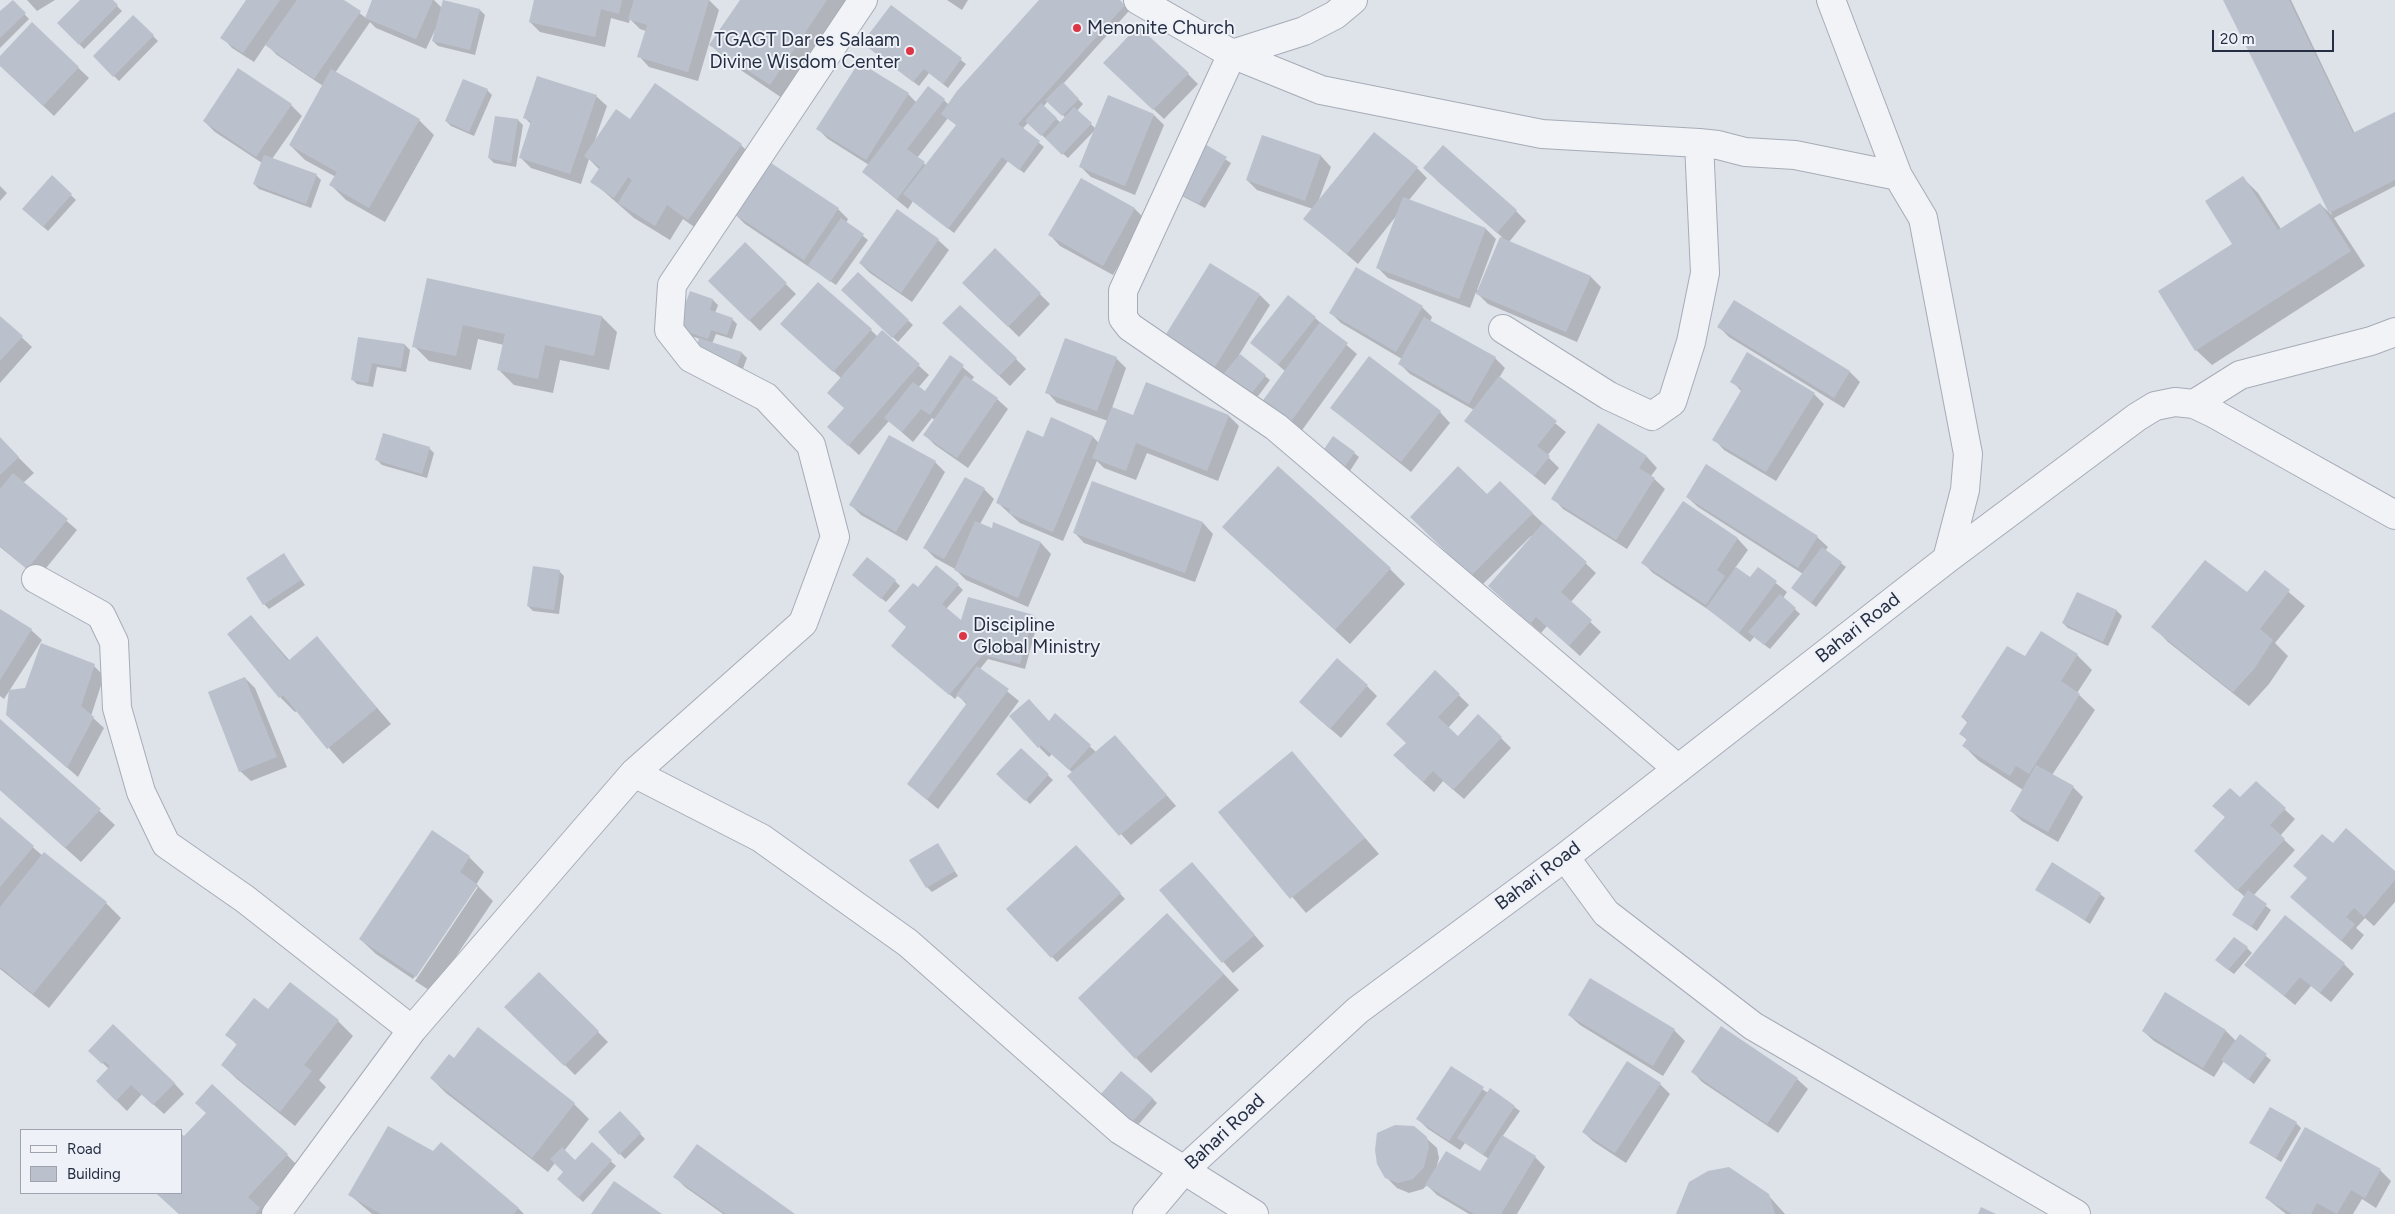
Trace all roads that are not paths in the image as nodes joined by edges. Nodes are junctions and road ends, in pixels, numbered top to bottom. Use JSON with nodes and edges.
{"nodes":[{"id":1,"x":863,"y":0,"type":"edge"},
{"id":2,"x":1138,"y":0,"type":"edge"},
{"id":3,"x":1353,"y":0,"type":"edge"},
{"id":4,"x":1831,"y":0,"type":"edge"},
{"id":5,"x":1232,"y":54,"type":"junction"},
{"id":6,"x":1699,"y":144,"type":"junction"},
{"id":7,"x":1898,"y":176,"type":"junction"},
{"id":8,"x":1503,"y":329,"type":"dead end"},
{"id":9,"x":2395,"y":332,"type":"edge"},
{"id":10,"x":2194,"y":404,"type":"junction"},
{"id":11,"x":2395,"y":515,"type":"edge"},
{"id":12,"x":1947,"y":559,"type":"junction"},
{"id":13,"x":36,"y":579,"type":"dead end"},
{"id":14,"x":1678,"y":769,"type":"junction"},
{"id":15,"x":634,"y":773,"type":"junction"},
{"id":16,"x":1565,"y":857,"type":"junction"},
{"id":17,"x":412,"y":1030,"type":"junction"},
{"id":18,"x":1184,"y":1170,"type":"junction"},
{"id":19,"x":276,"y":1214,"type":"edge"},
{"id":20,"x":1147,"y":1214,"type":"edge"},
{"id":21,"x":1254,"y":1214,"type":"edge"},
{"id":22,"x":2076,"y":1214,"type":"edge"}],
"edges":[{"from":1,"to":15,"type":"street"},
{"from":2,"to":5,"type":"street"},
{"from":3,"to":5,"type":"street"},
{"from":4,"to":7,"type":"street"},
{"from":5,"to":6,"type":"street"},
{"from":5,"to":14,"type":"street"},
{"from":6,"to":7,"type":"street"},
{"from":6,"to":8,"type":"street"},
{"from":7,"to":12,"type":"street"},
{"from":9,"to":10,"type":"street"},
{"from":10,"to":11,"type":"street"},
{"from":10,"to":12,"type":"street","name":"Bahari Road"},
{"from":12,"to":14,"type":"street","name":"Bahari Road"},
{"from":13,"to":17,"type":"street"},
{"from":14,"to":16,"type":"street","name":"Bahari Road"},
{"from":15,"to":17,"type":"street"},
{"from":15,"to":18,"type":"street"},
{"from":16,"to":18,"type":"street","name":"Bahari Road"},
{"from":16,"to":22,"type":"street"},
{"from":17,"to":19,"type":"street"},
{"from":18,"to":20,"type":"street","name":"Bahari Road"},
{"from":18,"to":21,"type":"street"}]}
